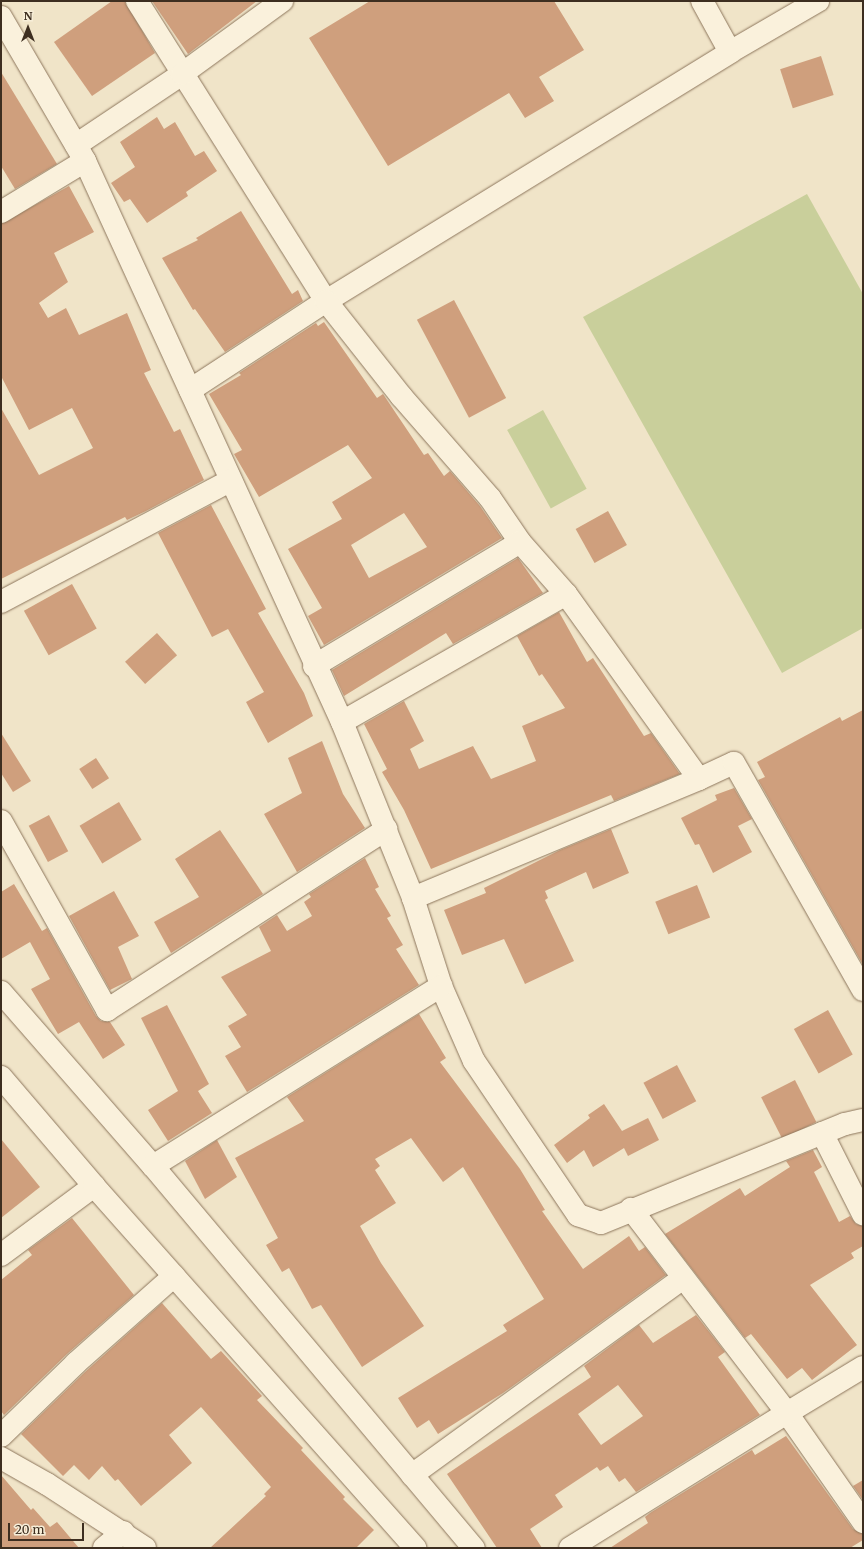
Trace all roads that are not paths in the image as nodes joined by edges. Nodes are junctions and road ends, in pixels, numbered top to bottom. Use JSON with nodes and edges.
{"nodes":[{"id":1,"x":137,"y":1,"type":"edge"},
{"id":2,"x":282,"y":1,"type":"edge"},
{"id":3,"x":702,"y":1,"type":"edge"},
{"id":4,"x":818,"y":1,"type":"edge"},
{"id":5,"x":1,"y":17,"type":"edge"},
{"id":6,"x":730,"y":52,"type":"junction"},
{"id":7,"x":182,"y":74,"type":"junction"},
{"id":8,"x":80,"y":153,"type":"junction"},
{"id":9,"x":1,"y":212,"type":"edge"},
{"id":10,"x":326,"y":301,"type":"junction"},
{"id":11,"x":190,"y":390,"type":"junction"},
{"id":12,"x":231,"y":480,"type":"junction"},
{"id":13,"x":520,"y":542,"type":"junction"},
{"id":14,"x":566,"y":594,"type":"junction"},
{"id":15,"x":1,"y":602,"type":"edge"},
{"id":16,"x":314,"y":666,"type":"junction"},
{"id":17,"x":342,"y":722,"type":"junction"},
{"id":18,"x":699,"y":779,"type":"junction"},
{"id":19,"x":1,"y":821,"type":"edge"},
{"id":20,"x":387,"y":829,"type":"junction"},
{"id":21,"x":413,"y":898,"type":"junction"},
{"id":22,"x":441,"y":986,"type":"junction"},
{"id":23,"x":863,"y":990,"type":"edge"},
{"id":24,"x":1,"y":992,"type":"edge"},
{"id":25,"x":1,"y":1077,"type":"edge"},
{"id":26,"x":863,"y":1120,"type":"edge"},
{"id":27,"x":822,"y":1133,"type":"junction"},
{"id":28,"x":153,"y":1166,"type":"junction"},
{"id":29,"x":94,"y":1186,"type":"junction"},
{"id":30,"x":631,"y":1209,"type":"junction"},
{"id":31,"x":863,"y":1214,"type":"edge"},
{"id":32,"x":1,"y":1255,"type":"edge"},
{"id":33,"x":174,"y":1276,"type":"junction"},
{"id":34,"x":683,"y":1278,"type":"junction"},
{"id":35,"x":863,"y":1367,"type":"edge"},
{"id":36,"x":787,"y":1413,"type":"junction"},
{"id":37,"x":1,"y":1436,"type":"edge"},
{"id":38,"x":1,"y":1458,"type":"edge"},
{"id":39,"x":412,"y":1475,"type":"junction"},
{"id":40,"x":863,"y":1522,"type":"edge"},
{"id":41,"x":123,"y":1532,"type":"junction"},
{"id":42,"x":104,"y":1548,"type":"edge"},
{"id":43,"x":145,"y":1548,"type":"edge"},
{"id":44,"x":415,"y":1548,"type":"edge"},
{"id":45,"x":474,"y":1548,"type":"edge"},
{"id":46,"x":570,"y":1548,"type":"edge"}],
"edges":[{"from":1,"to":7,"type":"street"},
{"from":2,"to":7,"type":"street"},
{"from":3,"to":6,"type":"street"},
{"from":4,"to":6,"type":"street"},
{"from":5,"to":8,"type":"street"},
{"from":6,"to":10,"type":"street"},
{"from":7,"to":8,"type":"street"},
{"from":7,"to":10,"type":"street"},
{"from":8,"to":9,"type":"street"},
{"from":8,"to":11,"type":"street"},
{"from":10,"to":11,"type":"street"},
{"from":10,"to":13,"type":"street"},
{"from":11,"to":12,"type":"street"},
{"from":12,"to":15,"type":"street"},
{"from":12,"to":16,"type":"street"},
{"from":13,"to":14,"type":"street"},
{"from":13,"to":16,"type":"street"},
{"from":14,"to":17,"type":"street"},
{"from":14,"to":18,"type":"street"},
{"from":16,"to":17,"type":"street"},
{"from":17,"to":20,"type":"street"},
{"from":18,"to":21,"type":"street"},
{"from":18,"to":23,"type":"street"},
{"from":19,"to":20,"type":"street"},
{"from":20,"to":21,"type":"street"},
{"from":21,"to":22,"type":"street"},
{"from":22,"to":28,"type":"street"},
{"from":22,"to":30,"type":"street"},
{"from":24,"to":28,"type":"street"},
{"from":25,"to":29,"type":"street"},
{"from":26,"to":27,"type":"street"},
{"from":27,"to":30,"type":"street"},
{"from":27,"to":31,"type":"street"},
{"from":28,"to":39,"type":"street"},
{"from":29,"to":32,"type":"street"},
{"from":29,"to":33,"type":"street"},
{"from":30,"to":34,"type":"street"},
{"from":33,"to":37,"type":"street"},
{"from":33,"to":44,"type":"street"},
{"from":34,"to":36,"type":"street"},
{"from":34,"to":39,"type":"street"},
{"from":35,"to":36,"type":"street"},
{"from":36,"to":40,"type":"street"},
{"from":36,"to":46,"type":"street"},
{"from":38,"to":41,"type":"street"},
{"from":39,"to":45,"type":"street"},
{"from":41,"to":42,"type":"street"},
{"from":41,"to":43,"type":"street"}]}
